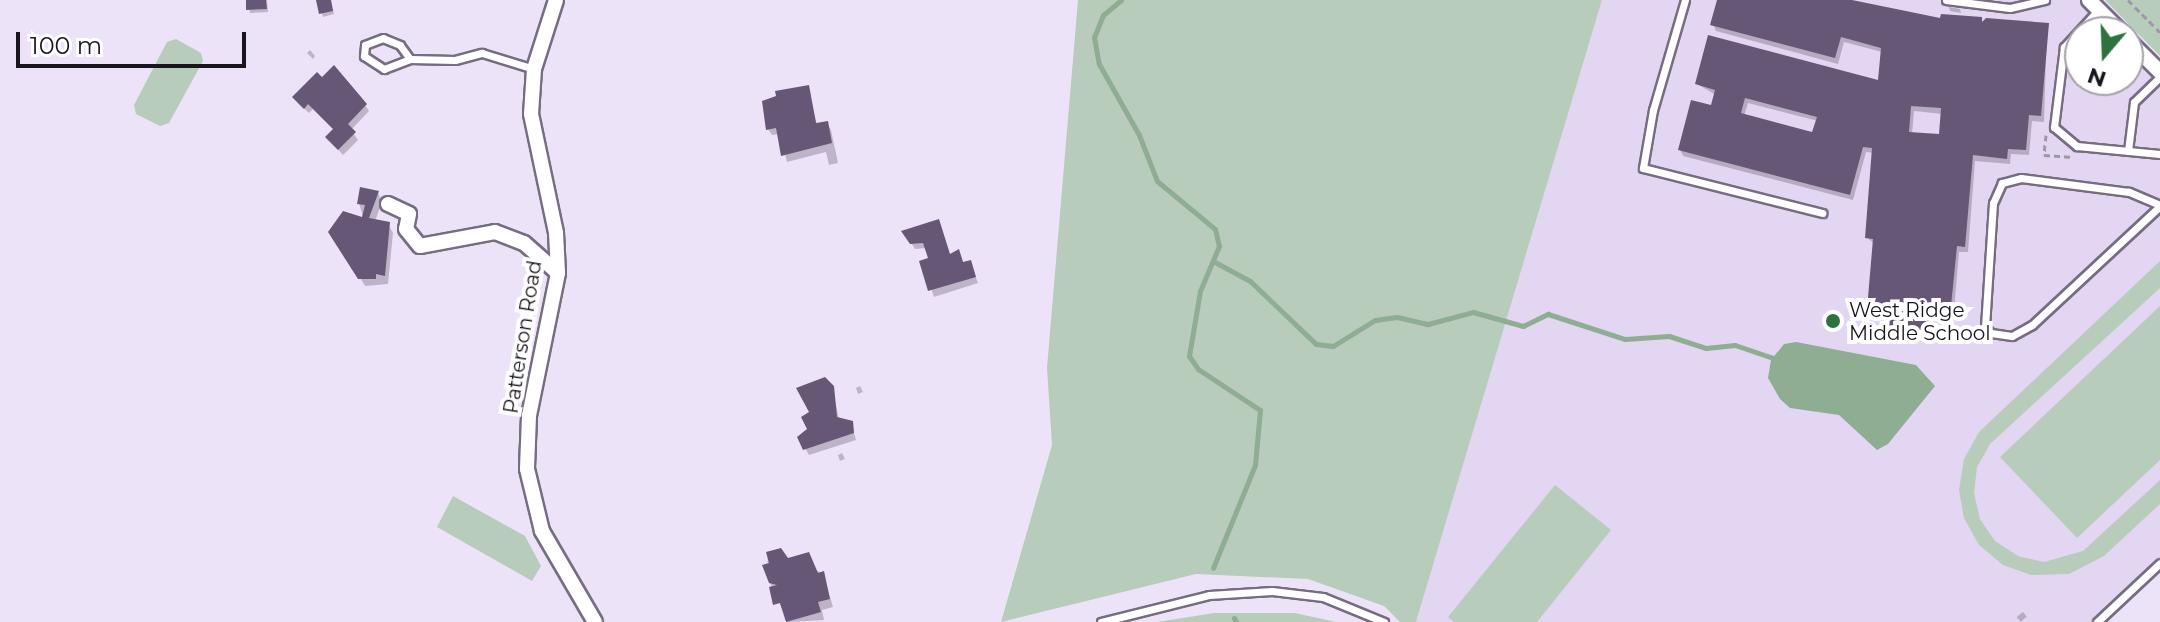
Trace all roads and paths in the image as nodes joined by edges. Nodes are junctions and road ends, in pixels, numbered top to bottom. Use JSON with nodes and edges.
{"nodes":[{"id":1,"x":556,"y":0,"type":"edge"},
{"id":2,"x":1685,"y":0,"type":"edge"},
{"id":3,"x":1946,"y":0,"type":"edge"},
{"id":4,"x":2045,"y":0,"type":"edge"},
{"id":5,"x":2128,"y":0,"type":"edge"},
{"id":6,"x":2094,"y":5,"type":"edge"},
{"id":7,"x":2160,"y":32,"type":"edge"},
{"id":8,"x":2144,"y":58,"type":"edge"},
{"id":9,"x":410,"y":59,"type":"junction"},
{"id":10,"x":534,"y":69,"type":"junction"},
{"id":11,"x":2160,"y":75,"type":"edge"},
{"id":12,"x":2128,"y":151,"type":"junction"},
{"id":13,"x":2160,"y":154,"type":"edge"},
{"id":14,"x":388,"y":204,"type":"dead end"},
{"id":15,"x":2160,"y":206,"type":"edge"},
{"id":16,"x":1822,"y":213,"type":"dead end"},
{"id":17,"x":558,"y":273,"type":"junction"},
{"id":18,"x":2160,"y":563,"type":"edge"},
{"id":19,"x":595,"y":622,"type":"edge"},
{"id":20,"x":1101,"y":622,"type":"edge"},
{"id":21,"x":1384,"y":622,"type":"edge"},
{"id":22,"x":2097,"y":622,"type":"edge"}],
"edges":[{"from":1,"to":10,"type":"street","name":"Patterson Road"},
{"from":2,"to":16,"type":"lane"},
{"from":3,"to":4,"type":"lane"},
{"from":5,"to":7,"type":"path"},
{"from":6,"to":12,"type":"lane"},
{"from":8,"to":11,"type":"street"},
{"from":9,"to":9,"type":"lane"},
{"from":9,"to":10,"type":"lane"},
{"from":10,"to":17,"type":"street","name":"Patterson Road"},
{"from":11,"to":12,"type":"lane"},
{"from":12,"to":13,"type":"lane"},
{"from":14,"to":17,"type":"street"},
{"from":15,"to":15,"type":"lane"},
{"from":17,"to":19,"type":"street","name":"Patterson Road"},
{"from":18,"to":22,"type":"lane"},
{"from":20,"to":21,"type":"lane"}]}
